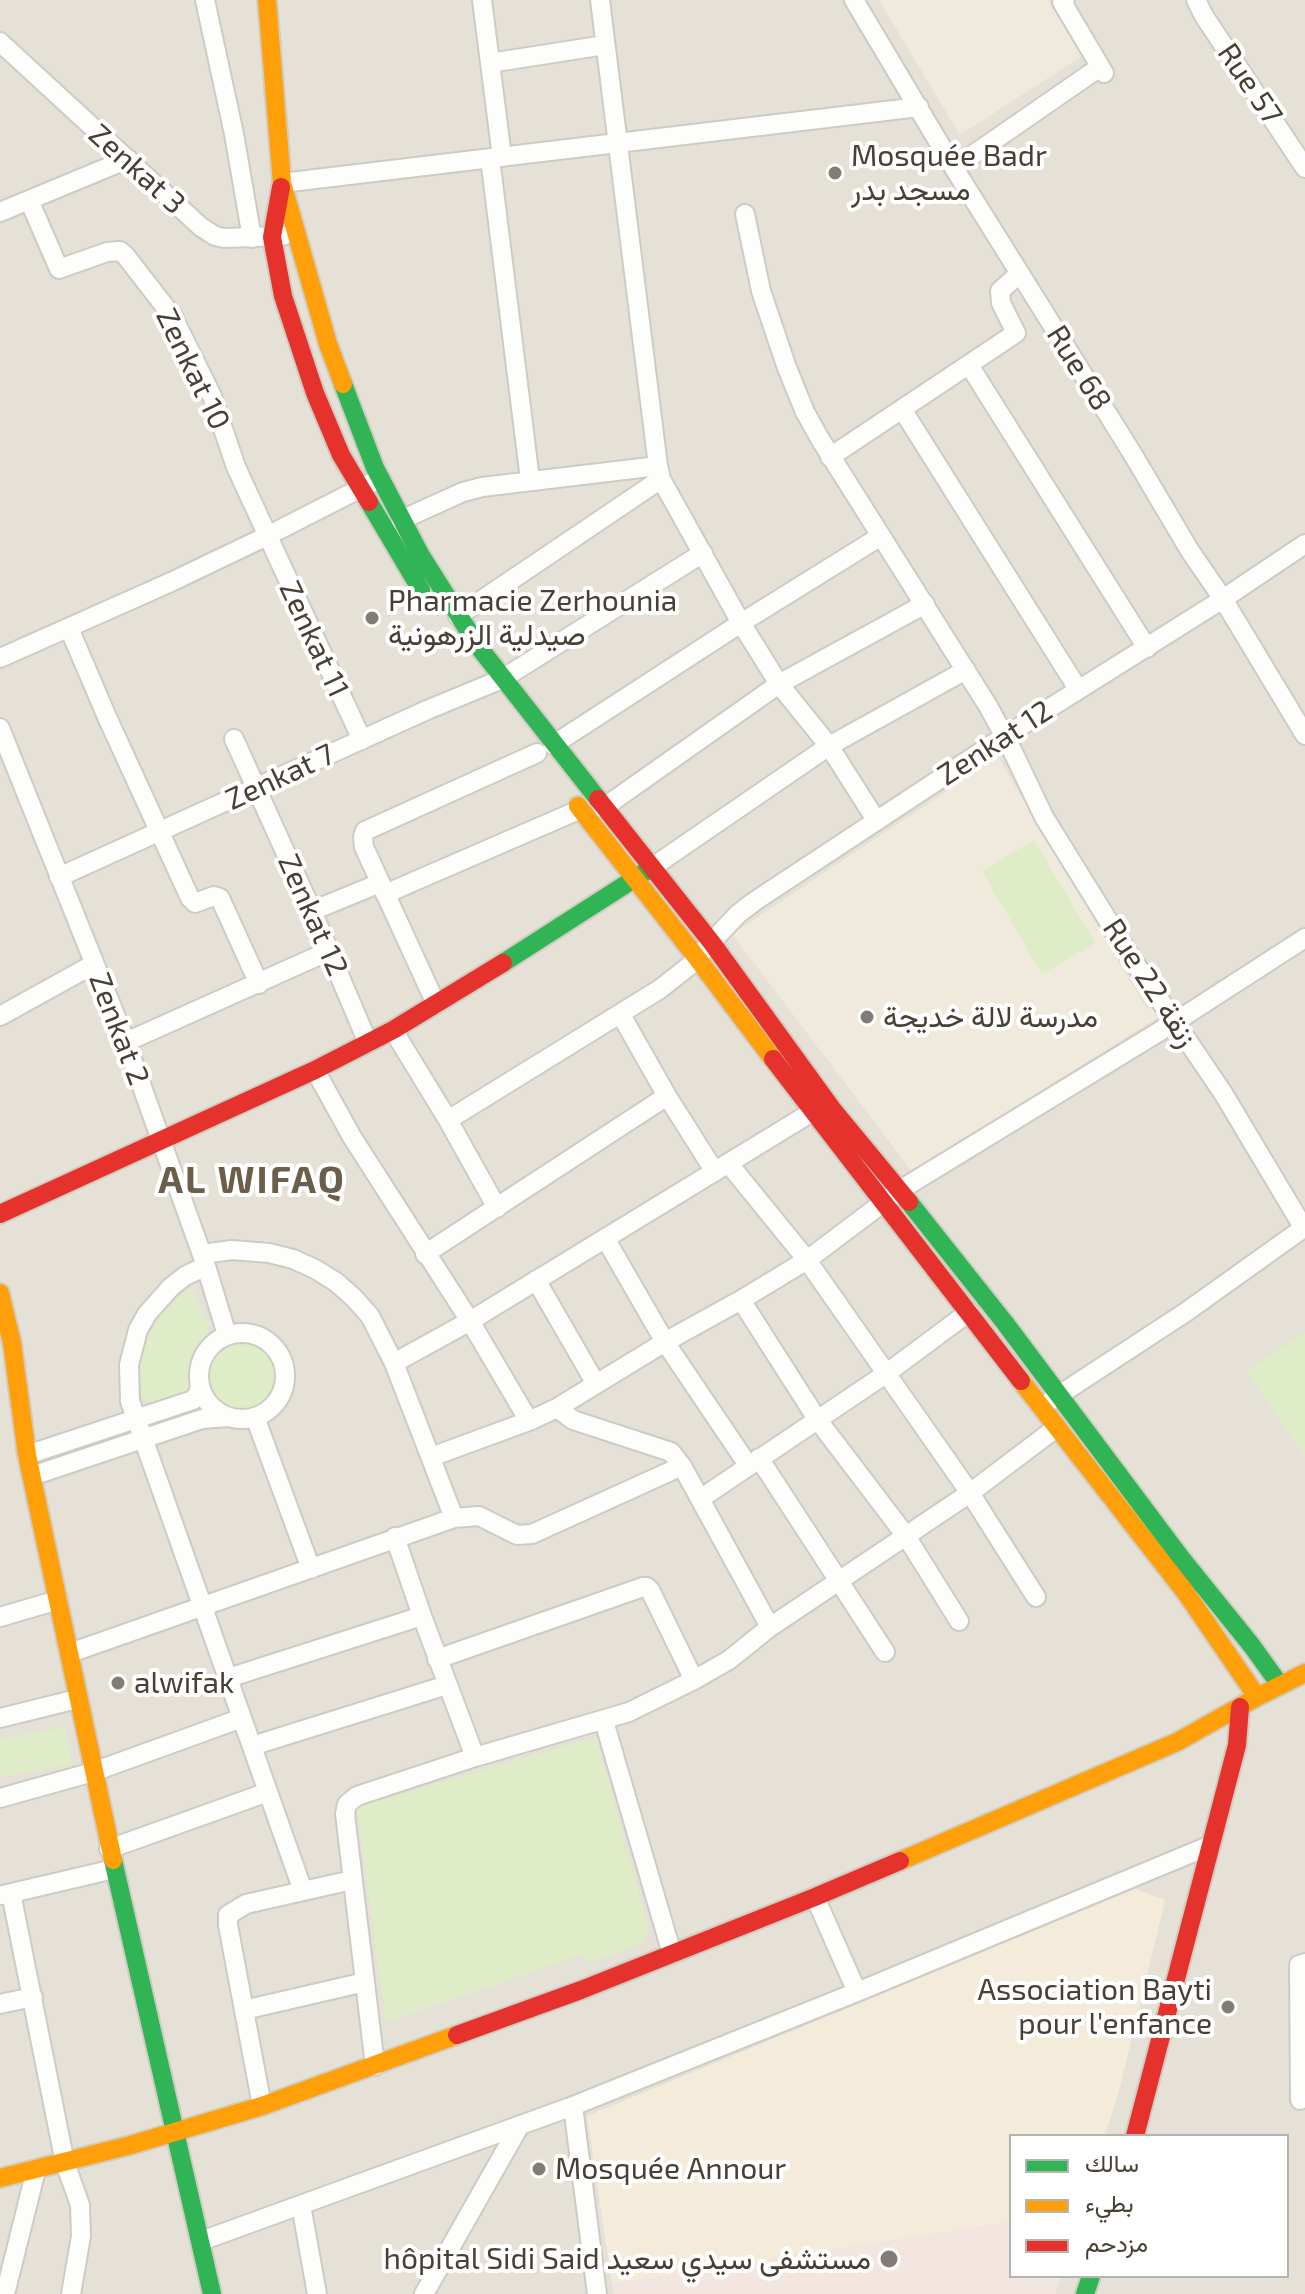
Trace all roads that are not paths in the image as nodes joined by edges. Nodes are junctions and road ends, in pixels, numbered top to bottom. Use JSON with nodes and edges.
{"nodes":[{"id":1,"x":205,"y":0,"type":"edge"},
{"id":2,"x":267,"y":0,"type":"edge"},
{"id":3,"x":482,"y":0,"type":"edge"},
{"id":4,"x":600,"y":0,"type":"edge"},
{"id":5,"x":854,"y":0,"type":"edge"},
{"id":6,"x":1065,"y":0,"type":"edge"},
{"id":7,"x":1196,"y":0,"type":"edge"},
{"id":8,"x":0,"y":42,"type":"edge"},
{"id":9,"x":605,"y":45,"type":"junction"},
{"id":10,"x":490,"y":63,"type":"junction"},
{"id":11,"x":919,"y":107,"type":"junction"},
{"id":12,"x":617,"y":142,"type":"junction"},
{"id":13,"x":496,"y":157,"type":"junction"},
{"id":14,"x":128,"y":159,"type":"junction"},
{"id":15,"x":954,"y":168,"type":"junction"},
{"id":16,"x":1305,"y":168,"type":"edge"},
{"id":17,"x":282,"y":183,"type":"junction"},
{"id":18,"x":29,"y":200,"type":"junction"},
{"id":19,"x":0,"y":212,"type":"edge"},
{"id":20,"x":745,"y":214,"type":"dead end"},
{"id":21,"x":298,"y":234,"type":"junction"},
{"id":22,"x":272,"y":237,"type":"junction"},
{"id":23,"x":252,"y":238,"type":"junction"},
{"id":24,"x":1020,"y":273,"type":"junction"},
{"id":25,"x":969,"y":365,"type":"junction"},
{"id":26,"x":902,"y":409,"type":"junction"},
{"id":27,"x":830,"y":457,"type":"junction"},
{"id":28,"x":659,"y":472,"type":"junction"},
{"id":29,"x":380,"y":478,"type":"junction"},
{"id":30,"x":530,"y":480,"type":"junction"},
{"id":31,"x":360,"y":489,"type":"junction"},
{"id":32,"x":401,"y":520,"type":"junction"},
{"id":33,"x":267,"y":536,"type":"junction"},
{"id":34,"x":881,"y":536,"type":"junction"},
{"id":35,"x":1305,"y":544,"type":"edge"},
{"id":36,"x":703,"y":553,"type":"junction"},
{"id":37,"x":1223,"y":599,"type":"junction"},
{"id":38,"x":925,"y":604,"type":"junction"},
{"id":39,"x":444,"y":615,"type":"junction"},
{"id":40,"x":741,"y":623,"type":"junction"},
{"id":41,"x":69,"y":628,"type":"junction"},
{"id":42,"x":1147,"y":648,"type":"junction"},
{"id":43,"x":0,"y":658,"type":"edge"},
{"id":44,"x":966,"y":670,"type":"junction"},
{"id":45,"x":494,"y":682,"type":"junction"},
{"id":46,"x":779,"y":684,"type":"junction"},
{"id":47,"x":1078,"y":689,"type":"junction"},
{"id":48,"x":503,"y":707,"type":"dead end"},
{"id":49,"x":0,"y":728,"type":"edge"},
{"id":50,"x":1305,"y":735,"type":"edge"},
{"id":51,"x":1005,"y":736,"type":"junction"},
{"id":52,"x":234,"y":739,"type":"dead end"},
{"id":53,"x":362,"y":740,"type":"junction"},
{"id":54,"x":829,"y":746,"type":"junction"},
{"id":55,"x":541,"y":751,"type":"junction"},
{"id":56,"x":5,"y":753,"type":"edge"},
{"id":57,"x":563,"y":786,"type":"dead end"},
{"id":58,"x":257,"y":787,"type":"junction"},
{"id":59,"x":603,"y":808,"type":"junction"},
{"id":60,"x":581,"y":809,"type":"junction"},
{"id":61,"x":876,"y":820,"type":"junction"},
{"id":62,"x":160,"y":833,"type":"junction"},
{"id":63,"x":651,"y":868,"type":"junction"},
{"id":64,"x":59,"y":877,"type":"junction"},
{"id":65,"x":634,"y":880,"type":"junction"},
{"id":66,"x":382,"y":889,"type":"junction"},
{"id":67,"x":312,"y":911,"type":"junction"},
{"id":68,"x":1305,"y":938,"type":"edge"},
{"id":69,"x":712,"y":943,"type":"junction"},
{"id":70,"x":329,"y":951,"type":"junction"},
{"id":71,"x":697,"y":958,"type":"junction"},
{"id":72,"x":94,"y":964,"type":"junction"},
{"id":73,"x":259,"y":984,"type":"junction"},
{"id":74,"x":436,"y":1004,"type":"junction"},
{"id":75,"x":621,"y":1015,"type":"junction"},
{"id":76,"x":0,"y":1016,"type":"edge"},
{"id":77,"x":1175,"y":1022,"type":"junction"},
{"id":78,"x":393,"y":1030,"type":"junction"},
{"id":79,"x":126,"y":1042,"type":"junction"},
{"id":80,"x":368,"y":1043,"type":"junction"},
{"id":81,"x":315,"y":1070,"type":"junction"},
{"id":82,"x":667,"y":1096,"type":"junction"},
{"id":83,"x":812,"y":1112,"type":"junction"},
{"id":84,"x":448,"y":1120,"type":"junction"},
{"id":85,"x":160,"y":1140,"type":"junction"},
{"id":86,"x":722,"y":1168,"type":"junction"},
{"id":87,"x":900,"y":1190,"type":"junction"},
{"id":88,"x":883,"y":1203,"type":"junction"},
{"id":89,"x":497,"y":1208,"type":"junction"},
{"id":90,"x":0,"y":1214,"type":"edge"},
{"id":91,"x":1304,"y":1227,"type":"edge"},
{"id":92,"x":605,"y":1238,"type":"junction"},
{"id":93,"x":425,"y":1254,"type":"junction"},
{"id":94,"x":204,"y":1260,"type":"junction"},
{"id":95,"x":807,"y":1260,"type":"junction"},
{"id":96,"x":536,"y":1280,"type":"junction"},
{"id":97,"x":0,"y":1293,"type":"edge"},
{"id":98,"x":741,"y":1300,"type":"junction"},
{"id":99,"x":969,"y":1312,"type":"junction"},
{"id":100,"x":470,"y":1321,"type":"junction"},
{"id":101,"x":227,"y":1335,"type":"junction"},
{"id":102,"x":665,"y":1342,"type":"junction"},
{"id":103,"x":394,"y":1363,"type":"junction"},
{"id":104,"x":887,"y":1373,"type":"junction"},
{"id":105,"x":596,"y":1384,"type":"junction"},
{"id":106,"x":200,"y":1385,"type":"junction"},
{"id":107,"x":1057,"y":1395,"type":"junction"},
{"id":108,"x":557,"y":1408,"type":"junction"},
{"id":109,"x":1041,"y":1408,"type":"junction"},
{"id":110,"x":230,"y":1417,"type":"junction"},
{"id":111,"x":255,"y":1417,"type":"junction"},
{"id":112,"x":136,"y":1419,"type":"junction"},
{"id":113,"x":817,"y":1419,"type":"junction"},
{"id":114,"x":529,"y":1421,"type":"junction"},
{"id":115,"x":1056,"y":1428,"type":"junction"},
{"id":116,"x":143,"y":1438,"type":"junction"},
{"id":117,"x":27,"y":1455,"type":"junction"},
{"id":118,"x":431,"y":1457,"type":"junction"},
{"id":119,"x":753,"y":1462,"type":"junction"},
{"id":120,"x":682,"y":1466,"type":"junction"},
{"id":121,"x":32,"y":1476,"type":"junction"},
{"id":122,"x":970,"y":1493,"type":"junction"},
{"id":123,"x":700,"y":1499,"type":"junction"},
{"id":124,"x":454,"y":1518,"type":"junction"},
{"id":125,"x":906,"y":1536,"type":"junction"},
{"id":126,"x":395,"y":1537,"type":"junction"},
{"id":127,"x":311,"y":1569,"type":"junction"},
{"id":128,"x":839,"y":1581,"type":"junction"},
{"id":129,"x":1036,"y":1597,"type":"dead end"},
{"id":130,"x":58,"y":1600,"type":"junction"},
{"id":131,"x":203,"y":1608,"type":"junction"},
{"id":132,"x":422,"y":1616,"type":"junction"},
{"id":133,"x":0,"y":1617,"type":"edge"},
{"id":134,"x":959,"y":1621,"type":"dead end"},
{"id":135,"x":770,"y":1627,"type":"junction"},
{"id":136,"x":885,"y":1652,"type":"dead end"},
{"id":137,"x":70,"y":1653,"type":"junction"},
{"id":138,"x":437,"y":1659,"type":"junction"},
{"id":139,"x":1305,"y":1673,"type":"edge"},
{"id":140,"x":228,"y":1678,"type":"junction"},
{"id":141,"x":694,"y":1680,"type":"junction"},
{"id":142,"x":447,"y":1685,"type":"junction"},
{"id":143,"x":1280,"y":1685,"type":"junction"},
{"id":144,"x":1257,"y":1697,"type":"junction"},
{"id":145,"x":77,"y":1699,"type":"junction"},
{"id":146,"x":1240,"y":1707,"type":"junction"},
{"id":147,"x":0,"y":1718,"type":"edge"},
{"id":148,"x":242,"y":1718,"type":"junction"},
{"id":149,"x":604,"y":1721,"type":"junction"},
{"id":150,"x":252,"y":1746,"type":"junction"},
{"id":151,"x":475,"y":1757,"type":"junction"},
{"id":152,"x":93,"y":1772,"type":"junction"},
{"id":153,"x":268,"y":1792,"type":"junction"},
{"id":154,"x":0,"y":1798,"type":"edge"},
{"id":155,"x":1211,"y":1845,"type":"junction"},
{"id":156,"x":109,"y":1849,"type":"junction"},
{"id":157,"x":114,"y":1869,"type":"junction"},
{"id":158,"x":352,"y":1880,"type":"junction"},
{"id":159,"x":303,"y":1891,"type":"junction"},
{"id":160,"x":6,"y":1895,"type":"edge"},
{"id":161,"x":815,"y":1897,"type":"junction"},
{"id":162,"x":672,"y":1954,"type":"junction"},
{"id":163,"x":1305,"y":1963,"type":"edge"},
{"id":164,"x":365,"y":1982,"type":"junction"},
{"id":165,"x":857,"y":1992,"type":"junction"},
{"id":166,"x":33,"y":1997,"type":"junction"},
{"id":167,"x":0,"y":2004,"type":"edge"},
{"id":168,"x":244,"y":2010,"type":"junction"},
{"id":169,"x":375,"y":2066,"type":"junction"},
{"id":170,"x":1300,"y":2100,"type":"dead end"},
{"id":171,"x":262,"y":2106,"type":"junction"},
{"id":172,"x":573,"y":2106,"type":"junction"},
{"id":173,"x":520,"y":2125,"type":"junction"},
{"id":174,"x":176,"y":2133,"type":"junction"},
{"id":175,"x":1136,"y":2134,"type":"edge"},
{"id":176,"x":65,"y":2163,"type":"junction"},
{"id":177,"x":36,"y":2170,"type":"junction"},
{"id":178,"x":0,"y":2178,"type":"edge"},
{"id":179,"x":301,"y":2205,"type":"junction"},
{"id":180,"x":201,"y":2241,"type":"junction"},
{"id":181,"x":5,"y":2294,"type":"edge"},
{"id":182,"x":71,"y":2294,"type":"edge"},
{"id":183,"x":212,"y":2294,"type":"edge"},
{"id":184,"x":317,"y":2294,"type":"edge"},
{"id":185,"x":424,"y":2294,"type":"edge"},
{"id":186,"x":597,"y":2294,"type":"edge"}],
"edges":[{"from":1,"to":23,"type":"street"},
{"from":2,"to":17,"type":"street"},
{"from":3,"to":10,"type":"street"},
{"from":4,"to":9,"type":"street"},
{"from":5,"to":11,"type":"street","name":"Rue 68"},
{"from":6,"to":15,"type":"street"},
{"from":7,"to":16,"type":"street","name":"Rue 57"},
{"from":8,"to":14,"type":"street","name":"Zenkat 3"},
{"from":9,"to":10,"type":"street"},
{"from":9,"to":12,"type":"street"},
{"from":10,"to":13,"type":"street"},
{"from":11,"to":12,"type":"street"},
{"from":11,"to":15,"type":"street","name":"Rue 68"},
{"from":12,"to":13,"type":"street"},
{"from":12,"to":28,"type":"street"},
{"from":13,"to":17,"type":"street"},
{"from":13,"to":30,"type":"street"},
{"from":14,"to":18,"type":"street"},
{"from":14,"to":23,"type":"street","name":"Zenkat 3"},
{"from":15,"to":24,"type":"street","name":"Rue 68"},
{"from":17,"to":21,"type":"street"},
{"from":17,"to":22,"type":"street"},
{"from":18,"to":19,"type":"street"},
{"from":18,"to":33,"type":"street","name":"Zenkat 10"},
{"from":20,"to":27,"type":"street","name":"Rue 22 زنقة"},
{"from":21,"to":22,"type":"street","name":"Zenkat 3"},
{"from":21,"to":29,"type":"street"},
{"from":22,"to":23,"type":"street","name":"Zenkat 3"},
{"from":22,"to":31,"type":"street"},
{"from":24,"to":25,"type":"street"},
{"from":24,"to":37,"type":"street","name":"Rue 68"},
{"from":25,"to":26,"type":"street"},
{"from":25,"to":42,"type":"street"},
{"from":26,"to":27,"type":"street"},
{"from":26,"to":47,"type":"street"},
{"from":27,"to":34,"type":"street","name":"Rue 22 زنقة"},
{"from":28,"to":30,"type":"street"},
{"from":28,"to":36,"type":"street"},
{"from":28,"to":39,"type":"street"},
{"from":29,"to":31,"type":"street"},
{"from":29,"to":32,"type":"street"},
{"from":30,"to":32,"type":"street"},
{"from":31,"to":33,"type":"street"},
{"from":31,"to":39,"type":"street"},
{"from":32,"to":39,"type":"street"},
{"from":33,"to":41,"type":"street"},
{"from":33,"to":53,"type":"street","name":"Zenkat 11"},
{"from":34,"to":38,"type":"street","name":"Rue 22 زنقة"},
{"from":34,"to":40,"type":"street"},
{"from":35,"to":37,"type":"street","name":"Zenkat 12"},
{"from":36,"to":40,"type":"street"},
{"from":36,"to":45,"type":"street","name":"Zenkat 7"},
{"from":37,"to":42,"type":"street","name":"Zenkat 12"},
{"from":37,"to":50,"type":"street","name":"Rue 68"},
{"from":38,"to":44,"type":"street","name":"Rue 22 زنقة"},
{"from":38,"to":46,"type":"street"},
{"from":39,"to":45,"type":"street"},
{"from":40,"to":46,"type":"street"},
{"from":40,"to":55,"type":"street"},
{"from":41,"to":43,"type":"street"},
{"from":41,"to":62,"type":"street"},
{"from":42,"to":47,"type":"street","name":"Zenkat 12"},
{"from":44,"to":51,"type":"street","name":"Rue 22 زنقة"},
{"from":44,"to":54,"type":"street"},
{"from":45,"to":48,"type":"street"},
{"from":45,"to":53,"type":"street","name":"Zenkat 7"},
{"from":45,"to":55,"type":"street"},
{"from":46,"to":54,"type":"street"},
{"from":46,"to":59,"type":"street"},
{"from":47,"to":51,"type":"street","name":"Zenkat 12"},
{"from":49,"to":56,"type":"street","name":"Zenkat 2"},
{"from":51,"to":61,"type":"street","name":"Zenkat 12"},
{"from":51,"to":77,"type":"street","name":"Rue 22 زنقة"},
{"from":52,"to":58,"type":"street","name":"Zenkat 12"},
{"from":53,"to":58,"type":"street","name":"Zenkat 7"},
{"from":54,"to":61,"type":"street"},
{"from":54,"to":63,"type":"street"},
{"from":55,"to":59,"type":"street"},
{"from":55,"to":66,"type":"street"},
{"from":56,"to":64,"type":"street","name":"Zenkat 2"},
{"from":57,"to":60,"type":"street"},
{"from":58,"to":62,"type":"street","name":"Zenkat 7"},
{"from":58,"to":67,"type":"street","name":"Zenkat 12"},
{"from":59,"to":63,"type":"street"},
{"from":60,"to":65,"type":"street"},
{"from":60,"to":66,"type":"street"},
{"from":61,"to":69,"type":"street","name":"Zenkat 12"},
{"from":62,"to":64,"type":"street","name":"Zenkat 7"},
{"from":62,"to":73,"type":"street"},
{"from":63,"to":65,"type":"street"},
{"from":63,"to":69,"type":"street"},
{"from":64,"to":72,"type":"street","name":"Zenkat 2"},
{"from":65,"to":71,"type":"street"},
{"from":65,"to":74,"type":"street"},
{"from":66,"to":67,"type":"street"},
{"from":66,"to":74,"type":"street"},
{"from":67,"to":70,"type":"street","name":"Zenkat 12"},
{"from":68,"to":77,"type":"street"},
{"from":69,"to":71,"type":"street","name":"Zenkat 12"},
{"from":69,"to":87,"type":"street"},
{"from":70,"to":73,"type":"street"},
{"from":70,"to":80,"type":"street","name":"Zenkat 12"},
{"from":71,"to":75,"type":"street","name":"Zenkat 12"},
{"from":71,"to":83,"type":"street"},
{"from":72,"to":76,"type":"street"},
{"from":72,"to":79,"type":"street","name":"Zenkat 2"},
{"from":73,"to":79,"type":"street"},
{"from":74,"to":78,"type":"street"},
{"from":75,"to":82,"type":"street"},
{"from":75,"to":84,"type":"street","name":"Zenkat 12"},
{"from":77,"to":87,"type":"street"},
{"from":77,"to":91,"type":"street","name":"Rue 22 زنقة"},
{"from":78,"to":80,"type":"street"},
{"from":78,"to":84,"type":"street"},
{"from":79,"to":85,"type":"street","name":"Zenkat 2"},
{"from":80,"to":81,"type":"street"},
{"from":81,"to":85,"type":"street"},
{"from":81,"to":93,"type":"street"},
{"from":82,"to":86,"type":"street"},
{"from":82,"to":89,"type":"street"},
{"from":83,"to":86,"type":"street"},
{"from":83,"to":88,"type":"street"},
{"from":84,"to":89,"type":"street"},
{"from":85,"to":90,"type":"street"},
{"from":85,"to":94,"type":"street","name":"Zenkat 2"},
{"from":86,"to":92,"type":"street"},
{"from":86,"to":95,"type":"street"},
{"from":87,"to":88,"type":"street"},
{"from":87,"to":107,"type":"street"},
{"from":88,"to":95,"type":"street"},
{"from":88,"to":99,"type":"street"},
{"from":89,"to":93,"type":"street"},
{"from":91,"to":107,"type":"street"},
{"from":92,"to":96,"type":"street"},
{"from":92,"to":102,"type":"street"},
{"from":93,"to":100,"type":"street"},
{"from":94,"to":101,"type":"street","name":"Zenkat 2"},
{"from":94,"to":103,"type":"street"},
{"from":94,"to":112,"type":"street"},
{"from":95,"to":98,"type":"street"},
{"from":95,"to":104,"type":"street"},
{"from":96,"to":100,"type":"street"},
{"from":96,"to":105,"type":"street"},
{"from":97,"to":117,"type":"street"},
{"from":98,"to":102,"type":"street"},
{"from":98,"to":113,"type":"street"},
{"from":99,"to":104,"type":"street"},
{"from":99,"to":109,"type":"street"},
{"from":100,"to":103,"type":"street"},
{"from":100,"to":114,"type":"street"},
{"from":101,"to":106,"type":"street"},
{"from":101,"to":111,"type":"street"},
{"from":102,"to":105,"type":"street"},
{"from":102,"to":119,"type":"street"},
{"from":103,"to":118,"type":"street"},
{"from":104,"to":113,"type":"street"},
{"from":104,"to":122,"type":"street"},
{"from":105,"to":108,"type":"street"},
{"from":106,"to":110,"type":"street"},
{"from":106,"to":112,"type":"street"},
{"from":107,"to":109,"type":"street"},
{"from":107,"to":143,"type":"street"},
{"from":108,"to":114,"type":"street"},
{"from":108,"to":120,"type":"street"},
{"from":109,"to":115,"type":"street"},
{"from":110,"to":111,"type":"street"},
{"from":110,"to":116,"type":"street"},
{"from":111,"to":127,"type":"street"},
{"from":112,"to":116,"type":"street"},
{"from":112,"to":117,"type":"street"},
{"from":113,"to":119,"type":"street"},
{"from":113,"to":125,"type":"street"},
{"from":114,"to":118,"type":"street"},
{"from":115,"to":122,"type":"street"},
{"from":115,"to":144,"type":"street"},
{"from":116,"to":121,"type":"street"},
{"from":116,"to":131,"type":"street"},
{"from":117,"to":121,"type":"street"},
{"from":118,"to":124,"type":"street"},
{"from":119,"to":123,"type":"street"},
{"from":119,"to":128,"type":"street"},
{"from":120,"to":123,"type":"street"},
{"from":120,"to":124,"type":"street"},
{"from":121,"to":130,"type":"street"},
{"from":122,"to":125,"type":"street"},
{"from":122,"to":129,"type":"street"},
{"from":123,"to":135,"type":"street"},
{"from":124,"to":126,"type":"street"},
{"from":125,"to":128,"type":"street"},
{"from":125,"to":134,"type":"street"},
{"from":126,"to":127,"type":"street"},
{"from":126,"to":132,"type":"street"},
{"from":127,"to":131,"type":"street"},
{"from":128,"to":135,"type":"street"},
{"from":128,"to":136,"type":"street"},
{"from":130,"to":133,"type":"street"},
{"from":130,"to":137,"type":"street"},
{"from":131,"to":137,"type":"street"},
{"from":131,"to":140,"type":"street"},
{"from":132,"to":138,"type":"street"},
{"from":132,"to":140,"type":"street"},
{"from":135,"to":141,"type":"street"},
{"from":137,"to":145,"type":"street"},
{"from":138,"to":141,"type":"street"},
{"from":138,"to":142,"type":"street"},
{"from":139,"to":143,"type":"street"},
{"from":140,"to":148,"type":"street"},
{"from":141,"to":149,"type":"street"},
{"from":142,"to":150,"type":"street"},
{"from":142,"to":151,"type":"street"},
{"from":143,"to":144,"type":"street"},
{"from":144,"to":146,"type":"street"},
{"from":145,"to":147,"type":"street"},
{"from":145,"to":152,"type":"street"},
{"from":146,"to":155,"type":"street"},
{"from":146,"to":161,"type":"street"},
{"from":148,"to":150,"type":"street"},
{"from":148,"to":152,"type":"street"},
{"from":149,"to":151,"type":"street"},
{"from":149,"to":162,"type":"street"},
{"from":150,"to":153,"type":"street"},
{"from":151,"to":158,"type":"street"},
{"from":152,"to":154,"type":"street"},
{"from":152,"to":156,"type":"street"},
{"from":153,"to":156,"type":"street"},
{"from":153,"to":159,"type":"street"},
{"from":155,"to":165,"type":"street"},
{"from":155,"to":175,"type":"street"},
{"from":156,"to":157,"type":"street"},
{"from":157,"to":160,"type":"street"},
{"from":157,"to":174,"type":"street"},
{"from":158,"to":159,"type":"street"},
{"from":158,"to":164,"type":"street"},
{"from":159,"to":168,"type":"street"},
{"from":160,"to":166,"type":"street"},
{"from":161,"to":162,"type":"street"},
{"from":161,"to":165,"type":"street"},
{"from":162,"to":169,"type":"street"},
{"from":163,"to":170,"type":"street"},
{"from":164,"to":168,"type":"street"},
{"from":164,"to":169,"type":"street"},
{"from":165,"to":172,"type":"street"},
{"from":166,"to":167,"type":"street"},
{"from":166,"to":176,"type":"street"},
{"from":168,"to":171,"type":"street"},
{"from":169,"to":171,"type":"street"},
{"from":171,"to":174,"type":"street"},
{"from":172,"to":173,"type":"street"},
{"from":172,"to":186,"type":"street"},
{"from":173,"to":179,"type":"street"},
{"from":173,"to":185,"type":"street"},
{"from":174,"to":176,"type":"street"},
{"from":174,"to":180,"type":"street"},
{"from":176,"to":177,"type":"street"},
{"from":176,"to":182,"type":"street"},
{"from":177,"to":178,"type":"street"},
{"from":177,"to":181,"type":"street"},
{"from":179,"to":180,"type":"street"},
{"from":179,"to":184,"type":"street"},
{"from":180,"to":183,"type":"street"}]}
